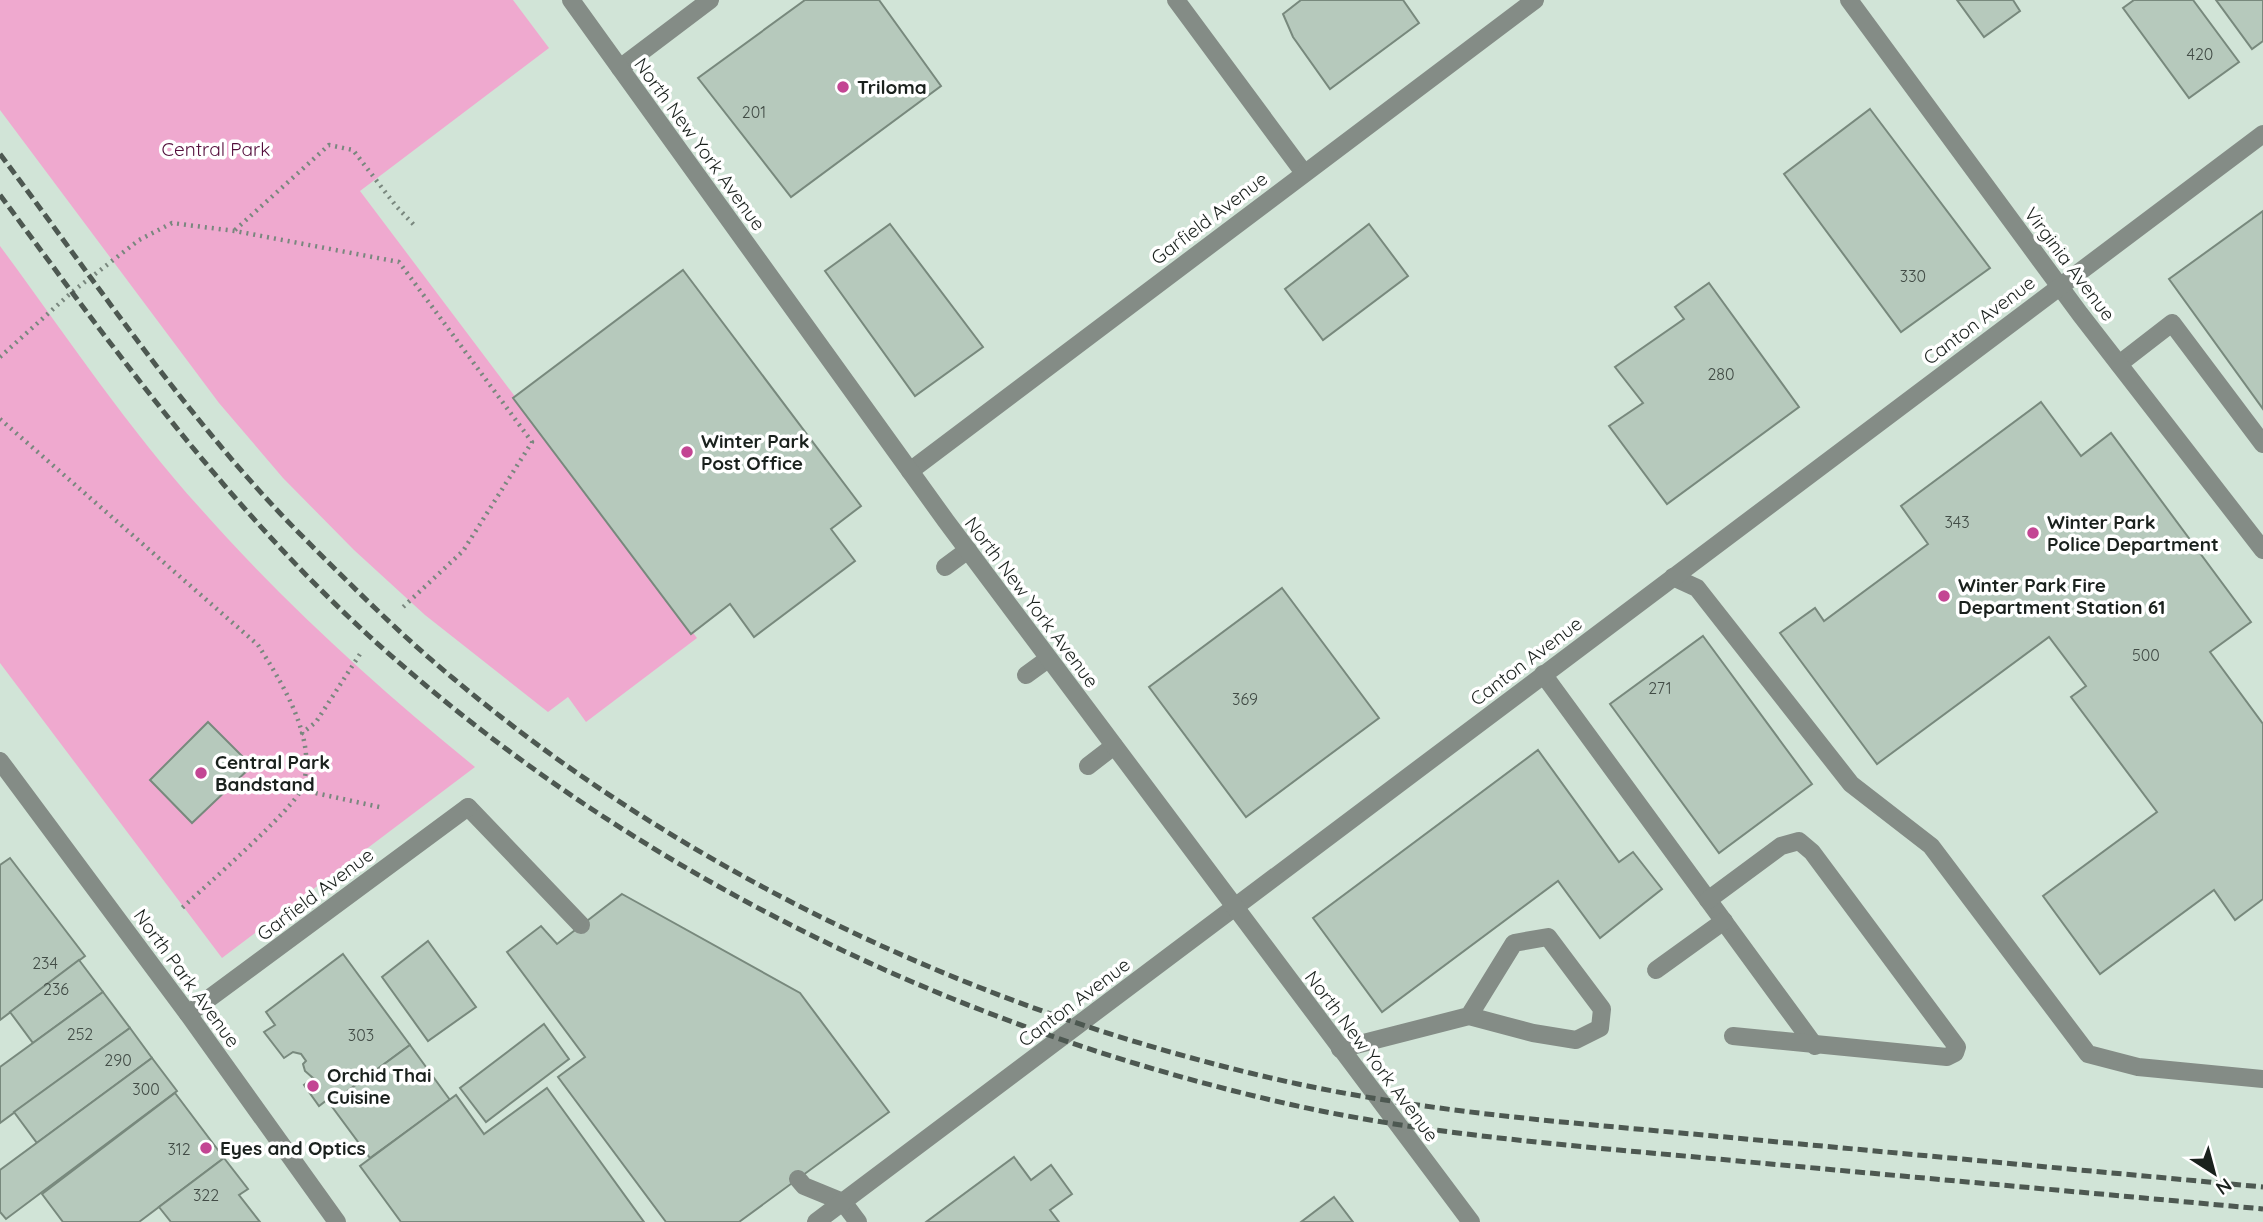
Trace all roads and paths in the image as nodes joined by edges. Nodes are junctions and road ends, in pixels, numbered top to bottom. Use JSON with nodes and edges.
{"nodes":[{"id":1,"x":571,"y":0,"type":"edge"},
{"id":2,"x":710,"y":0,"type":"edge"},
{"id":3,"x":1176,"y":0,"type":"edge"},
{"id":4,"x":1535,"y":0,"type":"edge"},
{"id":5,"x":1849,"y":0,"type":"edge"},
{"id":6,"x":620,"y":68,"type":"junction"},
{"id":7,"x":2263,"y":134,"type":"edge"},
{"id":8,"x":1304,"y":173,"type":"junction"},
{"id":9,"x":415,"y":226,"type":"dead end"},
{"id":10,"x":234,"y":230,"type":"junction"},
{"id":11,"x":2059,"y":286,"type":"junction"},
{"id":12,"x":0,"y":357,"type":"edge"},
{"id":13,"x":2119,"y":364,"type":"junction"},
{"id":14,"x":0,"y":419,"type":"edge"},
{"id":15,"x":2263,"y":444,"type":"edge"},
{"id":16,"x":910,"y":471,"type":"junction"},
{"id":17,"x":968,"y":550,"type":"junction"},
{"id":18,"x":2263,"y":550,"type":"edge"},
{"id":19,"x":945,"y":568,"type":"dead end"},
{"id":20,"x":1673,"y":577,"type":"junction"},
{"id":21,"x":401,"y":609,"type":"dead end"},
{"id":22,"x":360,"y":654,"type":"dead end"},
{"id":23,"x":1048,"y":659,"type":"junction"},
{"id":24,"x":1543,"y":674,"type":"junction"},
{"id":25,"x":1026,"y":675,"type":"dead end"},
{"id":26,"x":301,"y":734,"type":"junction"},
{"id":27,"x":1114,"y":746,"type":"junction"},
{"id":28,"x":0,"y":761,"type":"edge"},
{"id":29,"x":1088,"y":766,"type":"dead end"},
{"id":30,"x":302,"y":790,"type":"junction"},
{"id":31,"x":384,"y":808,"type":"dead end"},
{"id":32,"x":1708,"y":900,"type":"junction"},
{"id":33,"x":1234,"y":907,"type":"junction"},
{"id":34,"x":181,"y":909,"type":"dead end"},
{"id":35,"x":1724,"y":921,"type":"junction"},
{"id":36,"x":581,"y":925,"type":"dead end"},
{"id":37,"x":1656,"y":970,"type":"dead end"},
{"id":38,"x":188,"y":1014,"type":"junction"},
{"id":39,"x":1469,"y":1016,"type":"junction"},
{"id":40,"x":1733,"y":1036,"type":"dead end"},
{"id":41,"x":1815,"y":1046,"type":"junction"},
{"id":42,"x":1340,"y":1049,"type":"junction"},
{"id":43,"x":2263,"y":1079,"type":"edge"},
{"id":44,"x":798,"y":1179,"type":"dead end"},
{"id":45,"x":843,"y":1202,"type":"junction"},
{"id":46,"x":337,"y":1222,"type":"edge"},
{"id":47,"x":816,"y":1222,"type":"edge"},
{"id":48,"x":858,"y":1222,"type":"edge"},
{"id":49,"x":1471,"y":1222,"type":"edge"}],
"edges":[{"from":1,"to":6,"type":"street","name":"North New York Avenue"},
{"from":2,"to":6,"type":"street"},
{"from":3,"to":8,"type":"street"},
{"from":4,"to":8,"type":"street","name":"Garfield Avenue"},
{"from":5,"to":11,"type":"street","name":"Virginia Avenue"},
{"from":6,"to":16,"type":"street","name":"North New York Avenue"},
{"from":7,"to":11,"type":"street","name":"Canton Avenue"},
{"from":8,"to":16,"type":"street","name":"Garfield Avenue"},
{"from":9,"to":10,"type":"path"},
{"from":10,"to":12,"type":"path"},
{"from":10,"to":21,"type":"path"},
{"from":11,"to":13,"type":"street","name":"Virginia Avenue"},
{"from":11,"to":20,"type":"street","name":"Canton Avenue"},
{"from":13,"to":15,"type":"street"},
{"from":13,"to":18,"type":"street","name":"Virginia Avenue"},
{"from":14,"to":26,"type":"path"},
{"from":16,"to":17,"type":"street","name":"North New York Avenue"},
{"from":17,"to":19,"type":"street"},
{"from":17,"to":23,"type":"street","name":"North New York Avenue"},
{"from":20,"to":24,"type":"street","name":"Canton Avenue"},
{"from":20,"to":43,"type":"street"},
{"from":22,"to":26,"type":"path"},
{"from":23,"to":25,"type":"street"},
{"from":23,"to":27,"type":"street","name":"North New York Avenue"},
{"from":24,"to":32,"type":"street"},
{"from":24,"to":33,"type":"street","name":"Canton Avenue"},
{"from":26,"to":30,"type":"path"},
{"from":27,"to":29,"type":"street"},
{"from":27,"to":33,"type":"street","name":"North New York Avenue"},
{"from":28,"to":38,"type":"street","name":"North Park Avenue"},
{"from":30,"to":31,"type":"path"},
{"from":30,"to":34,"type":"path"},
{"from":32,"to":35,"type":"street"},
{"from":32,"to":41,"type":"street"},
{"from":33,"to":42,"type":"street","name":"North New York Avenue"},
{"from":33,"to":45,"type":"street","name":"Canton Avenue"},
{"from":35,"to":37,"type":"street"},
{"from":35,"to":41,"type":"street"},
{"from":36,"to":38,"type":"street","name":"Garfield Avenue"},
{"from":38,"to":46,"type":"street","name":"North Park Avenue"},
{"from":39,"to":39,"type":"street"},
{"from":39,"to":42,"type":"street"},
{"from":40,"to":41,"type":"street"},
{"from":42,"to":49,"type":"street","name":"North New York Avenue"},
{"from":44,"to":45,"type":"street"},
{"from":45,"to":47,"type":"street","name":"Canton Avenue"},
{"from":45,"to":48,"type":"street"}]}
